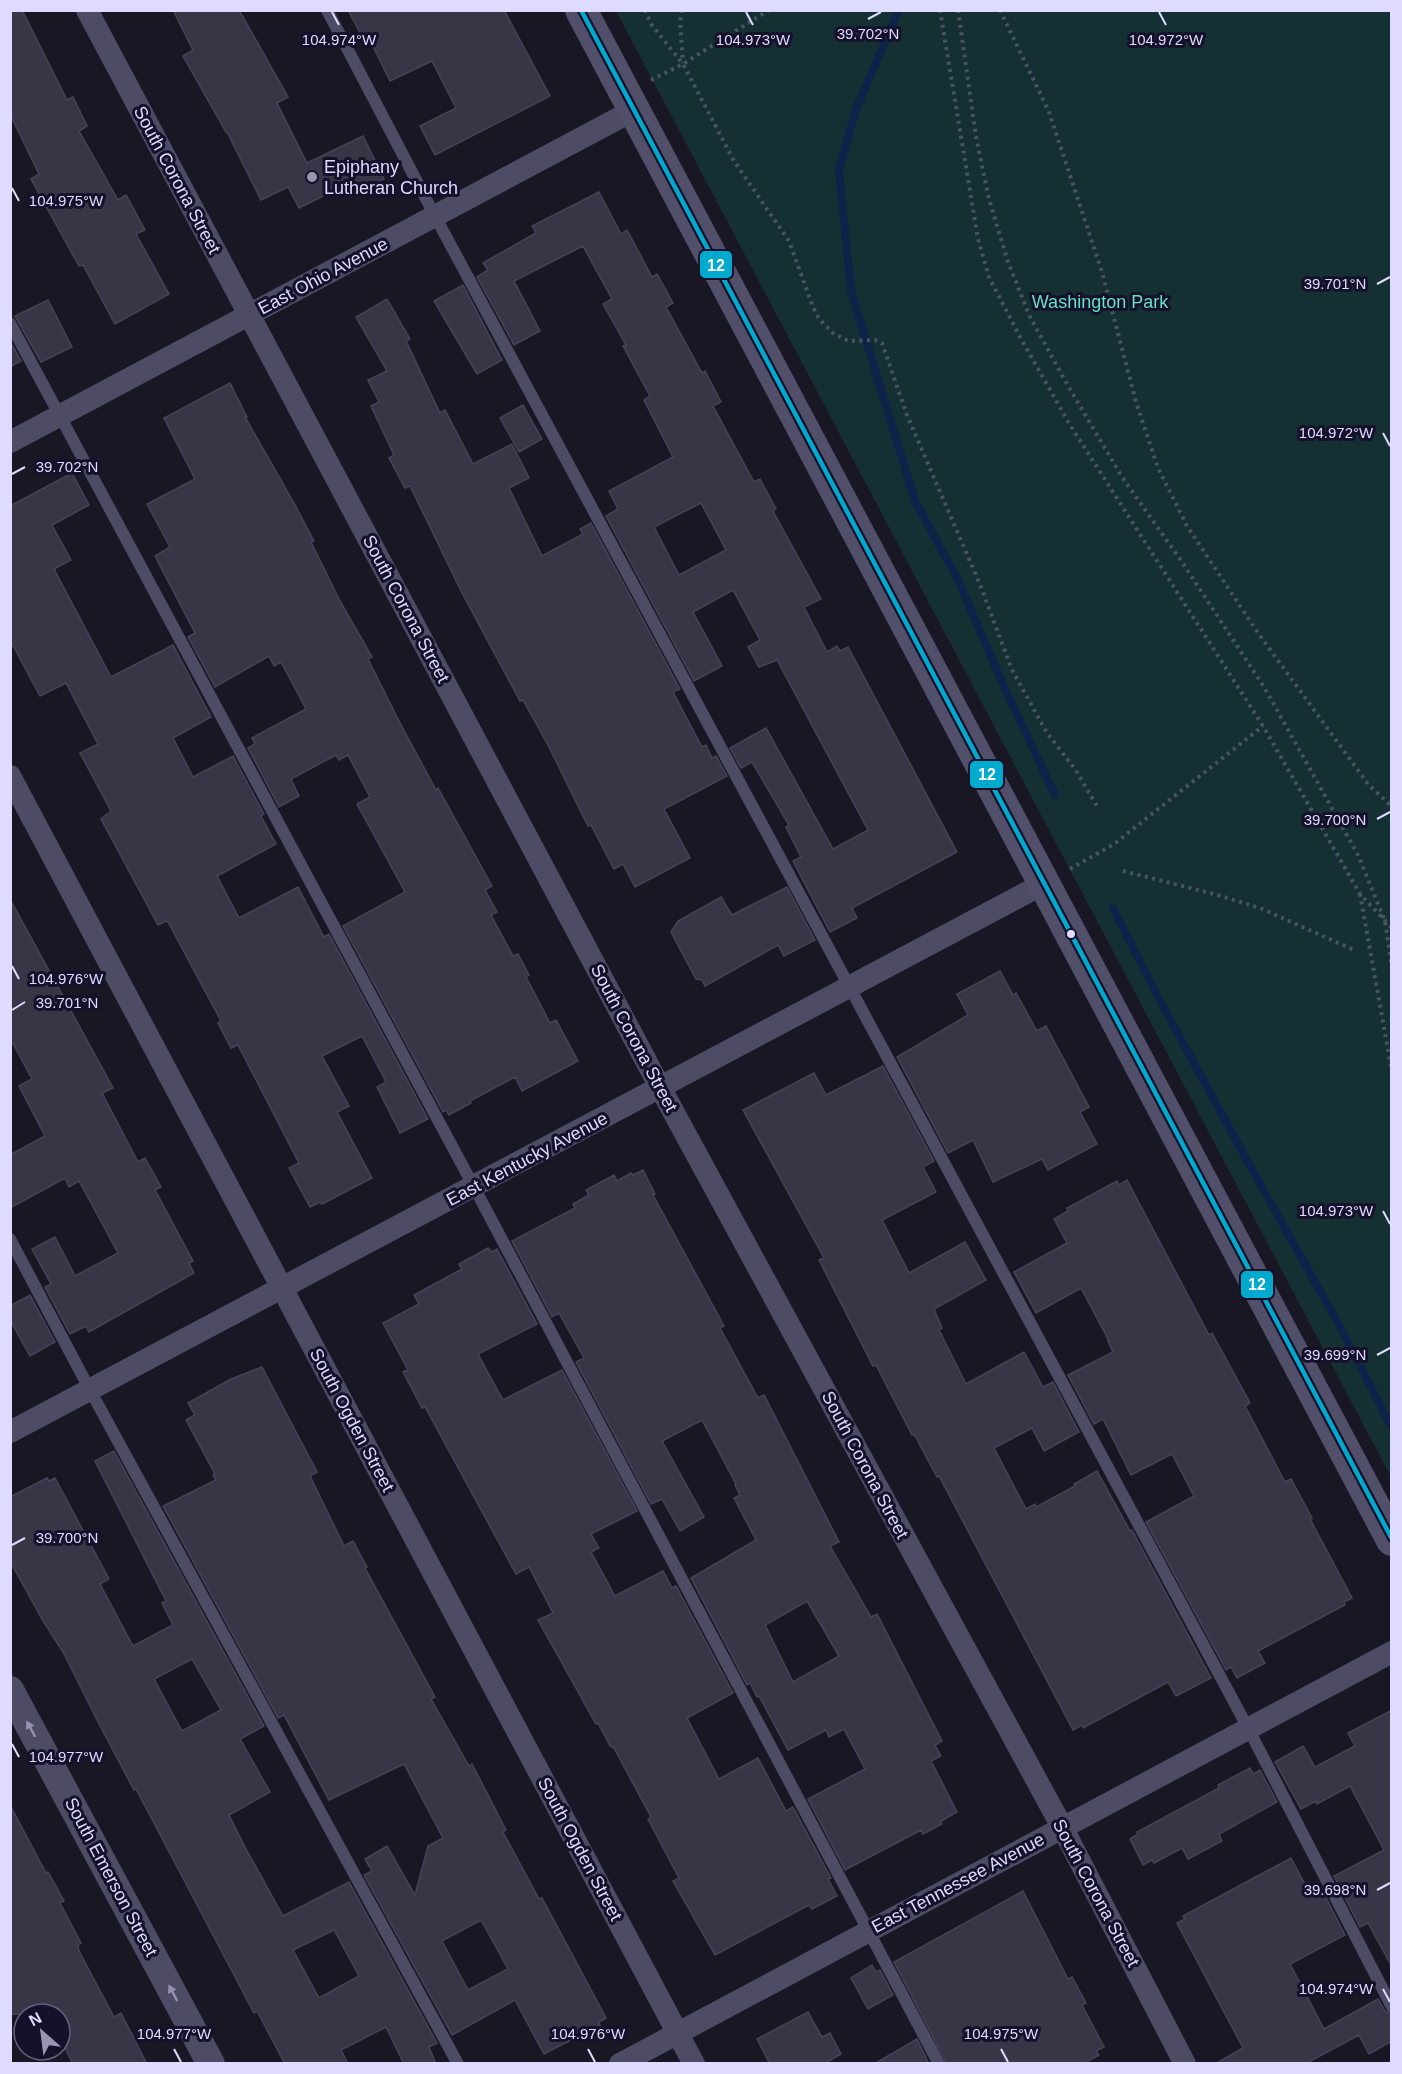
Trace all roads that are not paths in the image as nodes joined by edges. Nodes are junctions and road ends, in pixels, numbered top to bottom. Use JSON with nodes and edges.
{"nodes":[{"id":1,"x":87,"y":10,"type":"edge"},
{"id":2,"x":327,"y":10,"type":"edge"},
{"id":3,"x":581,"y":10,"type":"edge"},
{"id":4,"x":634,"y":110,"type":"junction"},
{"id":5,"x":435,"y":216,"type":"junction"},
{"id":6,"x":250,"y":316,"type":"junction"},
{"id":7,"x":10,"y":323,"type":"edge"},
{"id":8,"x":60,"y":416,"type":"junction"},
{"id":9,"x":10,"y":442,"type":"edge"},
{"id":10,"x":10,"y":776,"type":"edge"},
{"id":11,"x":1043,"y":884,"type":"junction"},
{"id":12,"x":850,"y":986,"type":"junction"},
{"id":13,"x":661,"y":1089,"type":"junction"},
{"id":14,"x":474,"y":1187,"type":"junction"},
{"id":15,"x":10,"y":1239,"type":"edge"},
{"id":16,"x":283,"y":1289,"type":"junction"},
{"id":17,"x":90,"y":1390,"type":"junction"},
{"id":18,"x":10,"y":1432,"type":"edge"},
{"id":19,"x":1392,"y":1540,"type":"edge"},
{"id":20,"x":1392,"y":1652,"type":"edge"},
{"id":21,"x":10,"y":1690,"type":"edge"},
{"id":22,"x":1248,"y":1728,"type":"junction"},
{"id":23,"x":1062,"y":1827,"type":"junction"},
{"id":24,"x":868,"y":1931,"type":"junction"},
{"id":25,"x":1392,"y":2007,"type":"edge"},
{"id":26,"x":677,"y":2032,"type":"junction"},
{"id":27,"x":211,"y":2064,"type":"edge"},
{"id":28,"x":458,"y":2064,"type":"edge"},
{"id":29,"x":620,"y":2064,"type":"edge"},
{"id":30,"x":694,"y":2064,"type":"edge"},
{"id":31,"x":939,"y":2064,"type":"edge"},
{"id":32,"x":1185,"y":2064,"type":"edge"}],
"edges":[{"from":1,"to":6,"type":"street","name":"South Corona Street"},
{"from":2,"to":5,"type":"lane"},
{"from":3,"to":4,"type":"main road"},
{"from":4,"to":5,"type":"street","name":"East Ohio Avenue"},
{"from":4,"to":11,"type":"main road"},
{"from":5,"to":6,"type":"street","name":"East Ohio Avenue"},
{"from":5,"to":12,"type":"lane"},
{"from":6,"to":8,"type":"street","name":"East Ohio Avenue"},
{"from":6,"to":13,"type":"street","name":"South Corona Street"},
{"from":7,"to":8,"type":"lane"},
{"from":8,"to":9,"type":"street","name":"East Ohio Avenue"},
{"from":8,"to":14,"type":"lane"},
{"from":10,"to":16,"type":"street","name":"South Ogden Street"},
{"from":11,"to":12,"type":"street","name":"East Kentucky Avenue"},
{"from":11,"to":19,"type":"main road"},
{"from":12,"to":13,"type":"street","name":"East Kentucky Avenue"},
{"from":12,"to":22,"type":"lane"},
{"from":13,"to":14,"type":"street","name":"East Kentucky Avenue"},
{"from":13,"to":23,"type":"street","name":"South Corona Street"},
{"from":14,"to":16,"type":"street","name":"East Kentucky Avenue"},
{"from":14,"to":24,"type":"lane"},
{"from":15,"to":17,"type":"lane"},
{"from":16,"to":17,"type":"street","name":"East Kentucky Avenue"},
{"from":16,"to":26,"type":"street","name":"South Ogden Street"},
{"from":17,"to":18,"type":"street","name":"East Kentucky Avenue"},
{"from":17,"to":28,"type":"lane"},
{"from":20,"to":22,"type":"street","name":"East Tennessee Avenue"},
{"from":27,"to":21,"type":"street","name":"South Emerson Street","one_way":true},
{"from":22,"to":23,"type":"street","name":"East Tennessee Avenue"},
{"from":22,"to":25,"type":"lane"},
{"from":23,"to":24,"type":"street","name":"East Tennessee Avenue"},
{"from":23,"to":32,"type":"street","name":"South Corona Street"},
{"from":24,"to":26,"type":"street","name":"East Tennessee Avenue"},
{"from":24,"to":31,"type":"lane"},
{"from":26,"to":29,"type":"street","name":"East Tennessee Avenue"},
{"from":26,"to":30,"type":"street","name":"South Ogden Street"}]}
